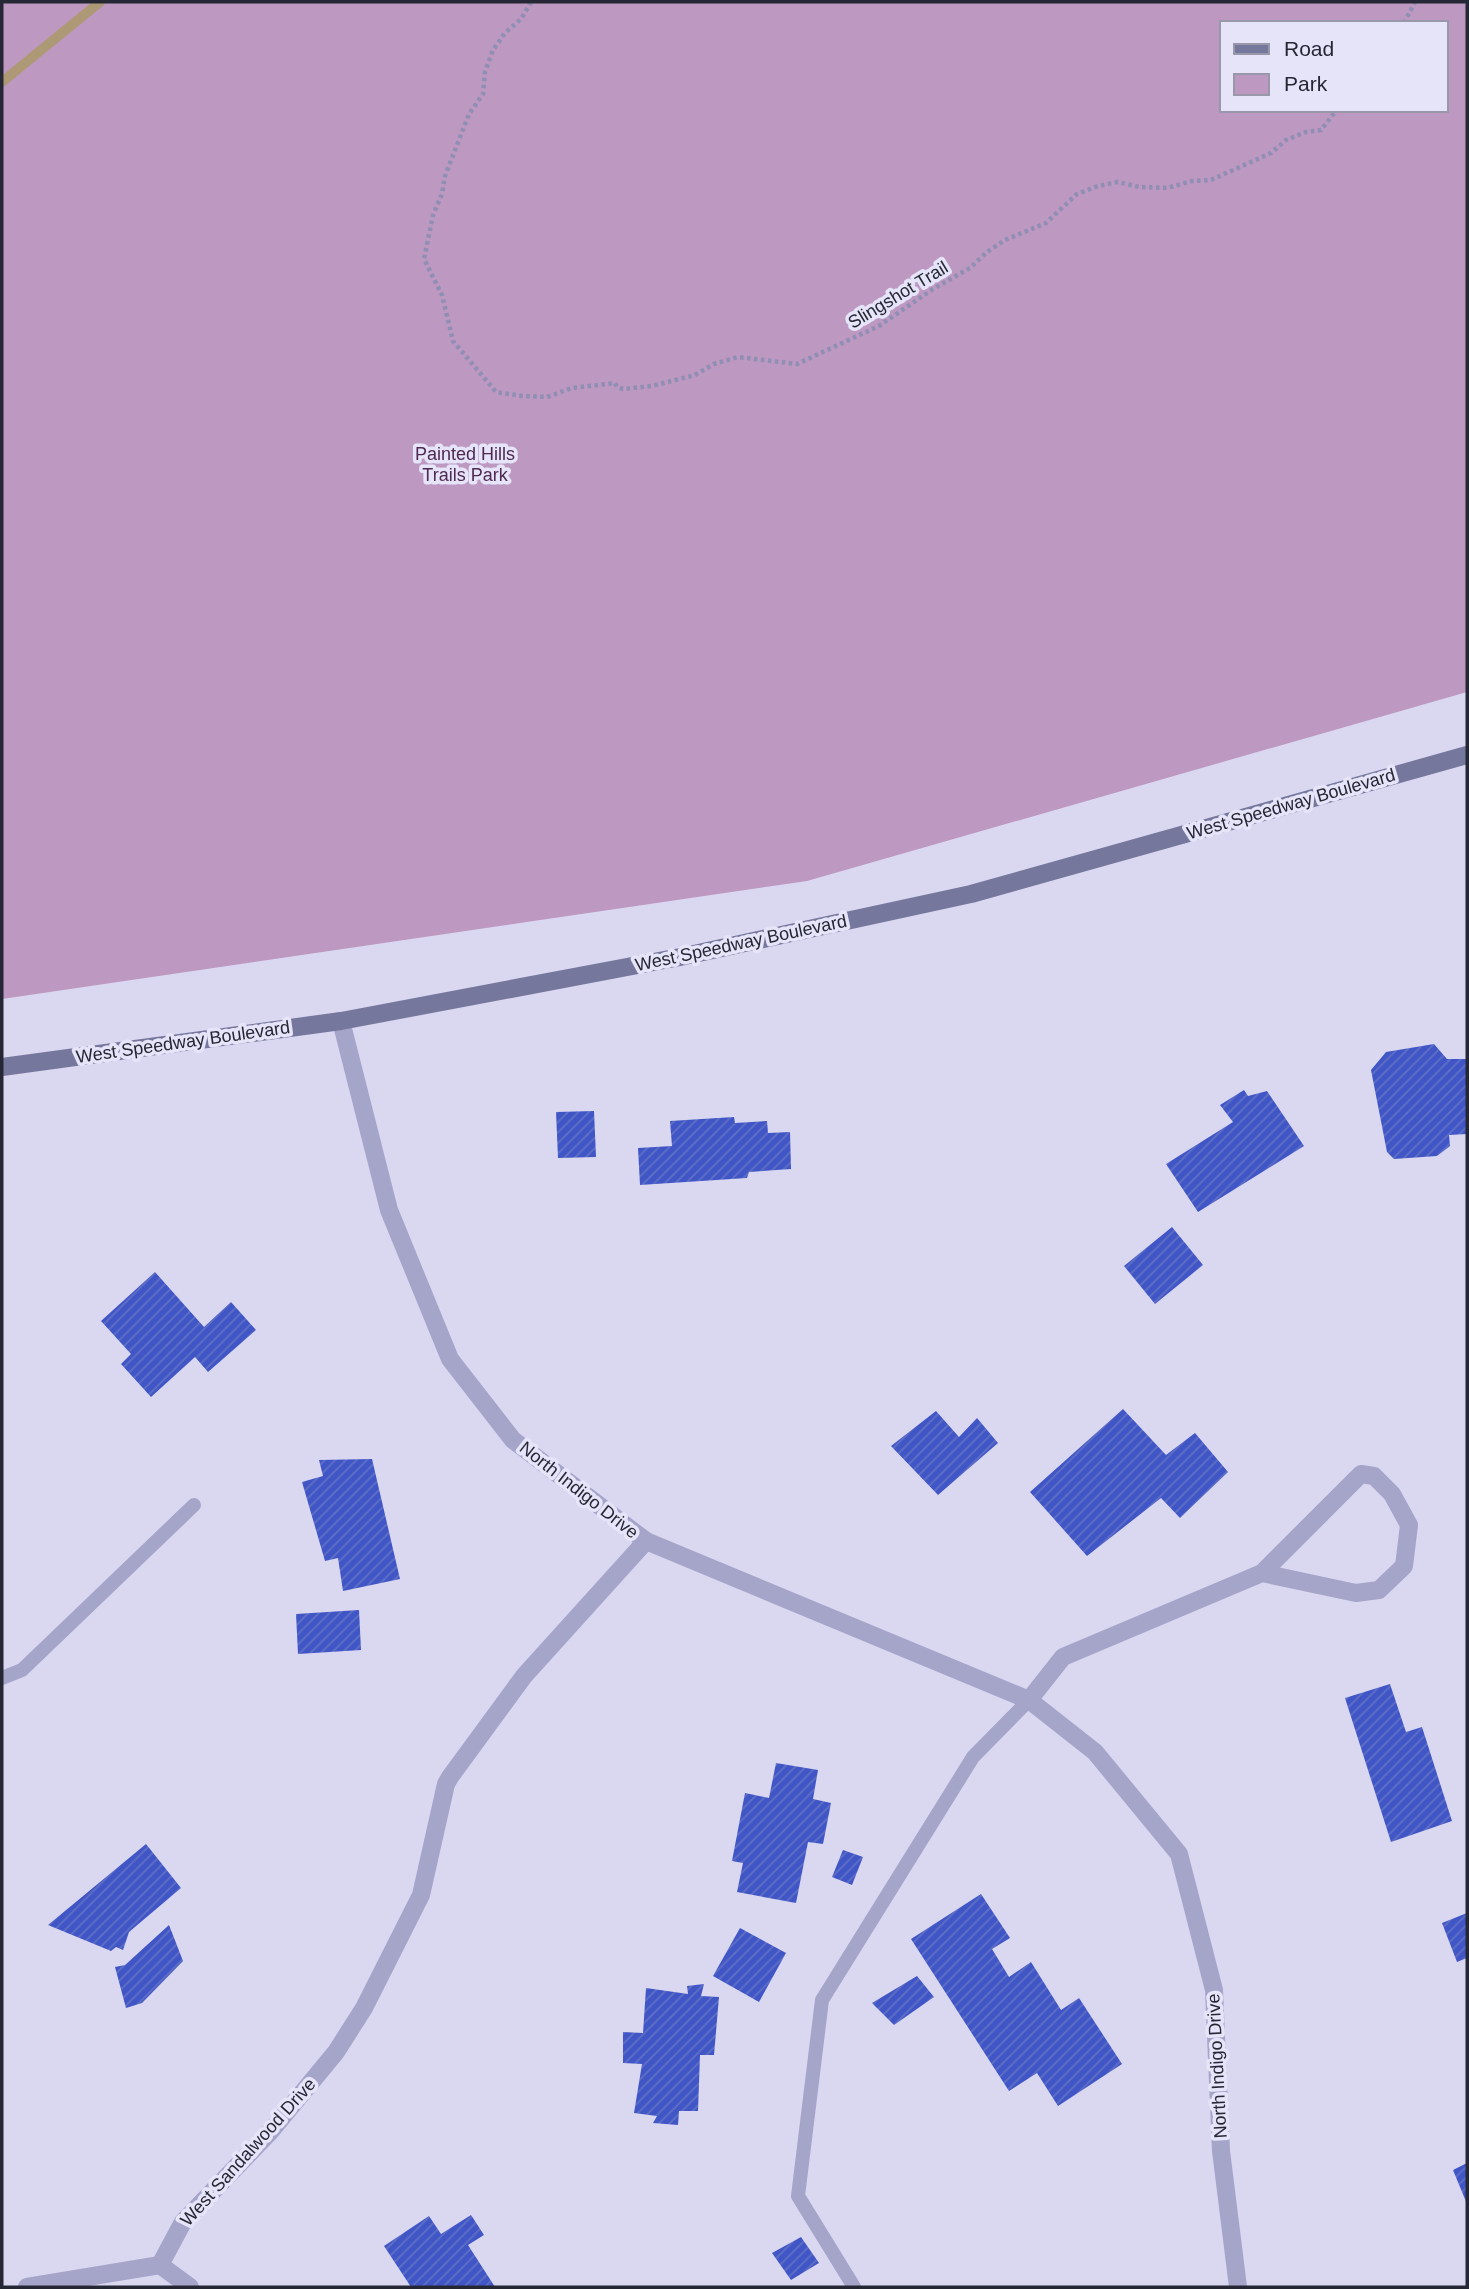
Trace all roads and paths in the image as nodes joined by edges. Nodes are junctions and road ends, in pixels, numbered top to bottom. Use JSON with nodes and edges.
{"nodes":[{"id":1,"x":531,"y":2,"type":"edge"},
{"id":2,"x":1415,"y":2,"type":"edge"},
{"id":3,"x":1405,"y":21,"type":"edge"},
{"id":4,"x":1335,"y":112,"type":"edge"},
{"id":5,"x":1467,"y":755,"type":"edge"},
{"id":6,"x":341,"y":1021,"type":"junction"},
{"id":7,"x":2,"y":1067,"type":"edge"},
{"id":8,"x":194,"y":1505,"type":"dead end"},
{"id":9,"x":646,"y":1541,"type":"junction"},
{"id":10,"x":1262,"y":1573,"type":"junction"},
{"id":11,"x":2,"y":1678,"type":"edge"},
{"id":12,"x":1029,"y":1700,"type":"junction"},
{"id":13,"x":160,"y":2265,"type":"junction"},
{"id":14,"x":27,"y":2287,"type":"edge"},
{"id":15,"x":190,"y":2287,"type":"edge"},
{"id":16,"x":854,"y":2287,"type":"edge"},
{"id":17,"x":1238,"y":2287,"type":"edge"}],
"edges":[{"from":1,"to":4,"type":"path","name":"Slingshot Trail"},
{"from":2,"to":3,"type":"path"},
{"from":5,"to":6,"type":"main road","name":"West Speedway Boulevard"},
{"from":6,"to":7,"type":"main road","name":"West Speedway Boulevard"},
{"from":6,"to":9,"type":"street","name":"North Indigo Drive"},
{"from":8,"to":11,"type":"lane"},
{"from":9,"to":12,"type":"street","name":"North Indigo Drive"},
{"from":9,"to":13,"type":"street","name":"West Sandalwood Drive"},
{"from":10,"to":10,"type":"street"},
{"from":10,"to":12,"type":"street"},
{"from":12,"to":16,"type":"lane"},
{"from":12,"to":17,"type":"street","name":"North Indigo Drive"},
{"from":13,"to":14,"type":"street"},
{"from":13,"to":15,"type":"street"}]}
